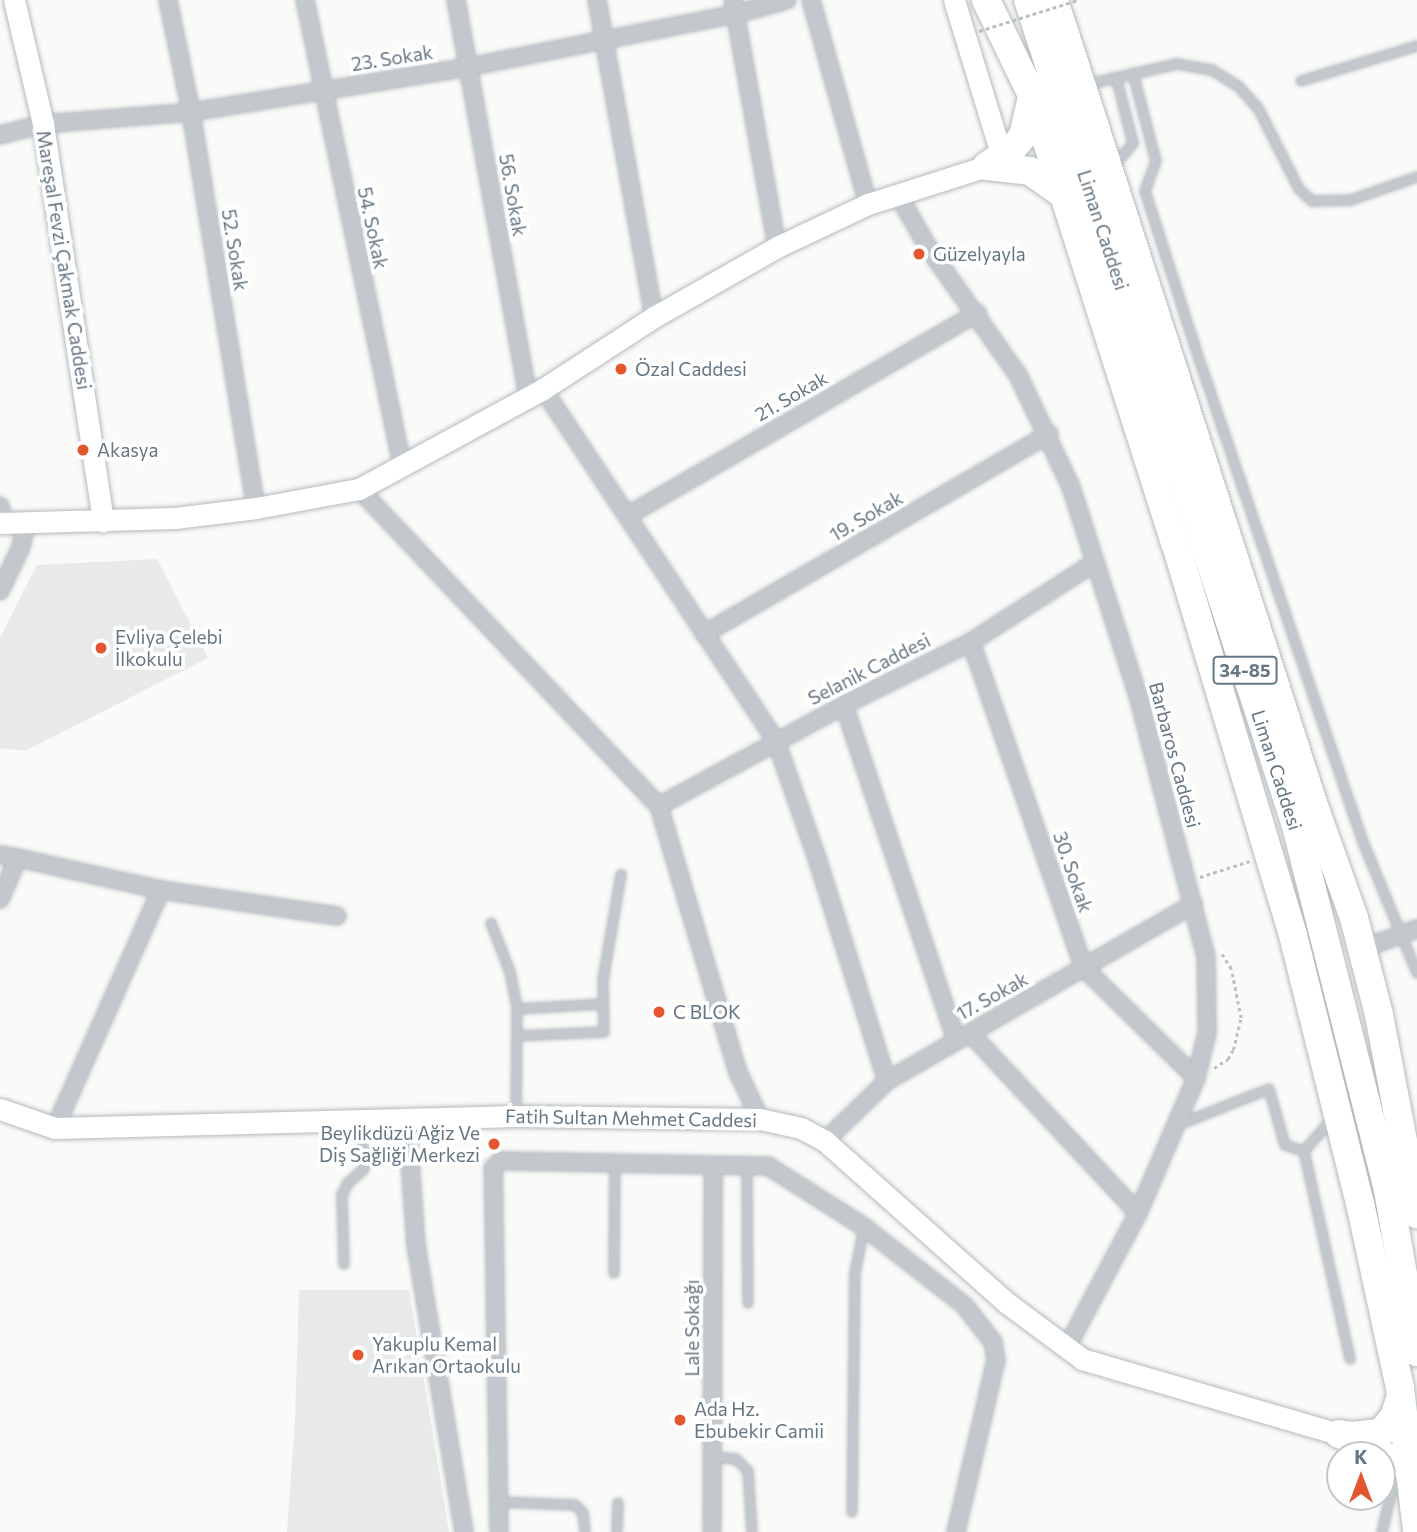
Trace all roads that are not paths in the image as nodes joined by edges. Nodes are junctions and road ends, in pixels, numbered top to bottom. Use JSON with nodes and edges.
{"nodes":[{"id":1,"x":13,"y":0,"type":"edge"},
{"id":2,"x":168,"y":0,"type":"edge"},
{"id":3,"x":304,"y":0,"type":"edge"},
{"id":4,"x":456,"y":0,"type":"edge"},
{"id":5,"x":597,"y":0,"type":"edge"},
{"id":6,"x":788,"y":0,"type":"edge"},
{"id":7,"x":811,"y":0,"type":"edge"},
{"id":8,"x":954,"y":0,"type":"edge"},
{"id":9,"x":986,"y":0,"type":"edge"},
{"id":10,"x":1001,"y":0,"type":"edge"},
{"id":11,"x":1028,"y":0,"type":"edge"},
{"id":12,"x":1054,"y":0,"type":"edge"},
{"id":13,"x":734,"y":7,"type":"edge"},
{"id":14,"x":604,"y":38,"type":"junction"},
{"id":15,"x":1417,"y":46,"type":"edge"},
{"id":16,"x":468,"y":66,"type":"junction"},
{"id":17,"x":1133,"y":73,"type":"junction"},
{"id":18,"x":1116,"y":77,"type":"junction"},
{"id":19,"x":1301,"y":81,"type":"dead end"},
{"id":20,"x":1082,"y":86,"type":"junction"},
{"id":21,"x":323,"y":90,"type":"junction"},
{"id":22,"x":1032,"y":95,"type":"junction"},
{"id":23,"x":191,"y":111,"type":"junction"},
{"id":24,"x":43,"y":124,"type":"junction"},
{"id":25,"x":0,"y":135,"type":"edge"},
{"id":26,"x":994,"y":160,"type":"junction"},
{"id":27,"x":1110,"y":171,"type":"junction"},
{"id":28,"x":1417,"y":177,"type":"edge"},
{"id":29,"x":1061,"y":193,"type":"junction"},
{"id":30,"x":898,"y":195,"type":"junction"},
{"id":31,"x":868,"y":204,"type":"junction"},
{"id":32,"x":776,"y":247,"type":"junction"},
{"id":33,"x":977,"y":313,"type":"junction"},
{"id":34,"x":654,"y":317,"type":"junction"},
{"id":35,"x":536,"y":393,"type":"junction"},
{"id":36,"x":1049,"y":434,"type":"junction"},
{"id":37,"x":402,"y":464,"type":"junction"},
{"id":38,"x":359,"y":489,"type":"junction"},
{"id":39,"x":256,"y":508,"type":"junction"},
{"id":40,"x":626,"y":516,"type":"junction"},
{"id":41,"x":1,"y":517,"type":"edge"},
{"id":42,"x":103,"y":522,"type":"junction"},
{"id":43,"x":26,"y":524,"type":"junction"},
{"id":44,"x":1094,"y":563,"type":"junction"},
{"id":45,"x":0,"y":591,"type":"edge"},
{"id":46,"x":704,"y":634,"type":"junction"},
{"id":47,"x":971,"y":642,"type":"junction"},
{"id":48,"x":844,"y":705,"type":"junction"},
{"id":49,"x":776,"y":741,"type":"junction"},
{"id":50,"x":659,"y":806,"type":"junction"},
{"id":51,"x":0,"y":855,"type":"edge"},
{"id":52,"x":18,"y":858,"type":"junction"},
{"id":53,"x":621,"y":875,"type":"dead end"},
{"id":54,"x":161,"y":890,"type":"junction"},
{"id":55,"x":0,"y":899,"type":"edge"},
{"id":56,"x":1192,"y":904,"type":"junction"},
{"id":57,"x":337,"y":916,"type":"dead end"},
{"id":58,"x":491,"y":923,"type":"dead end"},
{"id":59,"x":1410,"y":932,"type":"edge"},
{"id":60,"x":1362,"y":948,"type":"junction"},
{"id":61,"x":1084,"y":968,"type":"junction"},
{"id":62,"x":1417,"y":973,"type":"edge"},
{"id":63,"x":603,"y":1004,"type":"junction"},
{"id":64,"x":517,"y":1009,"type":"junction"},
{"id":65,"x":1379,"y":1014,"type":"junction"},
{"id":66,"x":516,"y":1036,"type":"junction"},
{"id":67,"x":963,"y":1037,"type":"junction"},
{"id":68,"x":1196,"y":1079,"type":"junction"},
{"id":69,"x":887,"y":1081,"type":"junction"},
{"id":70,"x":0,"y":1109,"type":"edge"},
{"id":71,"x":1338,"y":1113,"type":"junction"},
{"id":72,"x":407,"y":1116,"type":"junction"},
{"id":73,"x":516,"y":1116,"type":"junction"},
{"id":74,"x":356,"y":1119,"type":"junction"},
{"id":75,"x":760,"y":1119,"type":"junction"},
{"id":76,"x":1175,"y":1126,"type":"junction"},
{"id":77,"x":55,"y":1128,"type":"junction"},
{"id":78,"x":1417,"y":1137,"type":"edge"},
{"id":79,"x":825,"y":1141,"type":"junction"},
{"id":80,"x":1304,"y":1151,"type":"junction"},
{"id":81,"x":615,"y":1163,"type":"junction"},
{"id":82,"x":713,"y":1166,"type":"junction"},
{"id":83,"x":747,"y":1166,"type":"junction"},
{"id":84,"x":1138,"y":1213,"type":"junction"},
{"id":85,"x":1417,"y":1214,"type":"edge"},
{"id":86,"x":864,"y":1227,"type":"junction"},
{"id":87,"x":344,"y":1264,"type":"dead end"},
{"id":88,"x":614,"y":1273,"type":"dead end"},
{"id":89,"x":748,"y":1303,"type":"dead end"},
{"id":90,"x":1066,"y":1349,"type":"junction"},
{"id":91,"x":1417,"y":1352,"type":"edge"},
{"id":92,"x":1350,"y":1359,"type":"dead end"},
{"id":93,"x":1401,"y":1396,"type":"junction"},
{"id":94,"x":1339,"y":1434,"type":"junction"},
{"id":95,"x":712,"y":1457,"type":"junction"},
{"id":96,"x":1409,"y":1468,"type":"junction"},
{"id":97,"x":498,"y":1502,"type":"junction"},
{"id":98,"x":618,"y":1503,"type":"dead end"},
{"id":99,"x":852,"y":1512,"type":"dead end"},
{"id":100,"x":1417,"y":1531,"type":"edge"},
{"id":101,"x":464,"y":1532,"type":"edge"},
{"id":102,"x":499,"y":1532,"type":"edge"},
{"id":103,"x":585,"y":1532,"type":"edge"},
{"id":104,"x":617,"y":1532,"type":"edge"},
{"id":105,"x":712,"y":1532,"type":"edge"},
{"id":106,"x":751,"y":1532,"type":"edge"},
{"id":107,"x":956,"y":1532,"type":"edge"},
{"id":108,"x":1382,"y":1532,"type":"edge"}],
"edges":[{"from":1,"to":24,"type":"street","name":"Mareşal Fevzi Çakmak Caddesi"},
{"from":2,"to":23,"type":"street","name":"52. Sokak"},
{"from":3,"to":21,"type":"street","name":"54. Sokak"},
{"from":4,"to":16,"type":"street","name":"56. Sokak"},
{"from":5,"to":14,"type":"street"},
{"from":6,"to":13,"type":"street","name":"23. Sokak"},
{"from":7,"to":31,"type":"street"},
{"from":8,"to":26,"type":"street"},
{"from":9,"to":22,"type":"highway"},
{"from":10,"to":22,"type":"highway"},
{"from":11,"to":91,"type":"highway","name":"Liman Caddesi","number":"34-85"},
{"from":12,"to":20,"type":"highway","name":"Liman Caddesi","number":"34-85"},
{"from":13,"to":14,"type":"street","name":"23. Sokak"},
{"from":13,"to":32,"type":"street"},
{"from":14,"to":16,"type":"street","name":"23. Sokak"},
{"from":14,"to":34,"type":"street"},
{"from":15,"to":19,"type":"lane"},
{"from":16,"to":21,"type":"street","name":"23. Sokak"},
{"from":16,"to":35,"type":"street","name":"56. Sokak"},
{"from":17,"to":18,"type":"lane"},
{"from":17,"to":28,"type":"lane"},
{"from":17,"to":59,"type":"lane"},
{"from":18,"to":20,"type":"lane"},
{"from":18,"to":27,"type":"lane"},
{"from":20,"to":27,"type":"highway","name":"Liman Caddesi","number":"34-85"},
{"from":21,"to":23,"type":"street","name":"23. Sokak"},
{"from":21,"to":37,"type":"street","name":"54. Sokak"},
{"from":22,"to":26,"type":"highway"},
{"from":22,"to":29,"type":"highway"},
{"from":23,"to":24,"type":"street","name":"23. Sokak"},
{"from":23,"to":39,"type":"street","name":"52. Sokak"},
{"from":24,"to":25,"type":"street","name":"23. Sokak"},
{"from":24,"to":42,"type":"street","name":"Mareşal Fevzi Çakmak Caddesi"},
{"from":26,"to":29,"type":"highway"},
{"from":26,"to":30,"type":"street"},
{"from":27,"to":60,"type":"highway","name":"Liman Caddesi","number":"34-85"},
{"from":29,"to":71,"type":"highway"},
{"from":30,"to":31,"type":"street"},
{"from":30,"to":33,"type":"street","name":"Barbaros Caddesi"},
{"from":31,"to":32,"type":"street"},
{"from":32,"to":34,"type":"street"},
{"from":33,"to":36,"type":"street","name":"Barbaros Caddesi"},
{"from":33,"to":40,"type":"street","name":"21. Sokak"},
{"from":34,"to":35,"type":"street"},
{"from":35,"to":37,"type":"street"},
{"from":35,"to":40,"type":"street"},
{"from":36,"to":44,"type":"street","name":"Barbaros Caddesi"},
{"from":36,"to":46,"type":"street","name":"19. Sokak"},
{"from":37,"to":38,"type":"street"},
{"from":38,"to":39,"type":"street"},
{"from":38,"to":50,"type":"street"},
{"from":39,"to":42,"type":"street"},
{"from":40,"to":46,"type":"street"},
{"from":41,"to":43,"type":"street"},
{"from":42,"to":43,"type":"street"},
{"from":43,"to":45,"type":"street"},
{"from":44,"to":47,"type":"street","name":"Selanik Caddesi"},
{"from":44,"to":56,"type":"street","name":"Barbaros Caddesi"},
{"from":46,"to":49,"type":"street"},
{"from":47,"to":48,"type":"street","name":"Selanik Caddesi"},
{"from":47,"to":61,"type":"street","name":"30. Sokak"},
{"from":48,"to":49,"type":"street","name":"Selanik Caddesi"},
{"from":48,"to":67,"type":"street"},
{"from":49,"to":50,"type":"street","name":"Selanik Caddesi"},
{"from":49,"to":69,"type":"street"},
{"from":50,"to":75,"type":"street"},
{"from":51,"to":52,"type":"street"},
{"from":52,"to":54,"type":"street"},
{"from":52,"to":55,"type":"street"},
{"from":53,"to":63,"type":"lane"},
{"from":54,"to":57,"type":"street"},
{"from":54,"to":77,"type":"street"},
{"from":56,"to":61,"type":"street","name":"17. Sokak"},
{"from":56,"to":68,"type":"street","name":"Barbaros Caddesi"},
{"from":58,"to":64,"type":"lane"},
{"from":59,"to":60,"type":"street"},
{"from":59,"to":62,"type":"lane"},
{"from":60,"to":65,"type":"highway","name":"Liman Caddesi","number":"34-85"},
{"from":61,"to":67,"type":"street","name":"17. Sokak"},
{"from":61,"to":68,"type":"street","name":"30. Sokak"},
{"from":63,"to":64,"type":"lane"},
{"from":63,"to":66,"type":"lane"},
{"from":64,"to":66,"type":"lane"},
{"from":65,"to":78,"type":"highway"},
{"from":65,"to":85,"type":"highway","name":"Liman Caddesi","number":"34-85"},
{"from":66,"to":73,"type":"lane"},
{"from":67,"to":69,"type":"street","name":"17. Sokak"},
{"from":67,"to":84,"type":"street"},
{"from":68,"to":76,"type":"street","name":"Barbaros Caddesi"},
{"from":69,"to":79,"type":"street","name":"17. Sokak"},
{"from":70,"to":77,"type":"street","name":"Fatih Sultan Mehmet Caddesi"},
{"from":71,"to":80,"type":"lane"},
{"from":71,"to":93,"type":"highway"},
{"from":72,"to":73,"type":"street","name":"Fatih Sultan Mehmet Caddesi"},
{"from":72,"to":74,"type":"street","name":"Fatih Sultan Mehmet Caddesi"},
{"from":72,"to":101,"type":"street"},
{"from":73,"to":75,"type":"street","name":"Fatih Sultan Mehmet Caddesi"},
{"from":74,"to":77,"type":"street","name":"Fatih Sultan Mehmet Caddesi"},
{"from":74,"to":87,"type":"lane"},
{"from":75,"to":79,"type":"street","name":"Fatih Sultan Mehmet Caddesi"},
{"from":76,"to":80,"type":"lane"},
{"from":76,"to":84,"type":"street","name":"Barbaros Caddesi"},
{"from":79,"to":90,"type":"street","name":"Fatih Sultan Mehmet Caddesi"},
{"from":80,"to":92,"type":"lane"},
{"from":81,"to":82,"type":"street"},
{"from":81,"to":88,"type":"lane"},
{"from":81,"to":97,"type":"street"},
{"from":82,"to":83,"type":"street"},
{"from":82,"to":95,"type":"street","name":"Lale Sokağı"},
{"from":83,"to":86,"type":"street"},
{"from":83,"to":89,"type":"lane"},
{"from":84,"to":90,"type":"street","name":"Barbaros Caddesi"},
{"from":86,"to":99,"type":"lane"},
{"from":86,"to":107,"type":"street"},
{"from":90,"to":94,"type":"street","name":"Fatih Sultan Mehmet Caddesi"},
{"from":93,"to":94,"type":"highway"},
{"from":93,"to":96,"type":"highway"},
{"from":94,"to":96,"type":"highway"},
{"from":95,"to":105,"type":"street","name":"Lale Sokağı"},
{"from":95,"to":106,"type":"lane"},
{"from":96,"to":100,"type":"highway"},
{"from":96,"to":108,"type":"lane"},
{"from":97,"to":102,"type":"street"},
{"from":97,"to":103,"type":"lane"},
{"from":98,"to":104,"type":"lane"}]}
